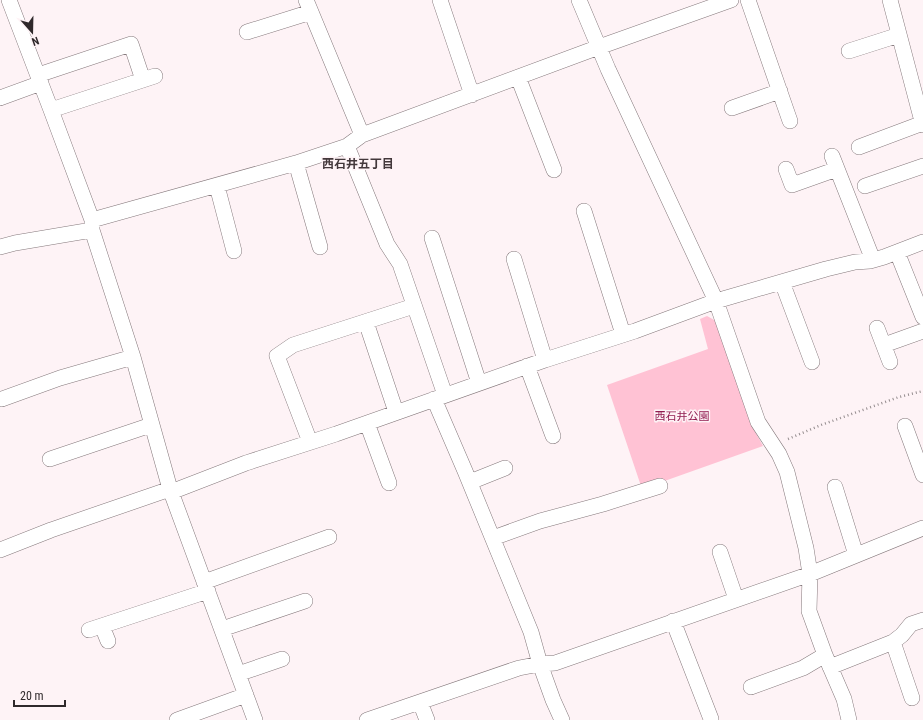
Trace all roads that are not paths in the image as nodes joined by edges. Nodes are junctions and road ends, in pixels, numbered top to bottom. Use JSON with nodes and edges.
{"nodes":[{"id":1,"x":9,"y":0,"type":"edge"},
{"id":2,"x":440,"y":0,"type":"edge"},
{"id":3,"x":579,"y":0,"type":"edge"},
{"id":4,"x":731,"y":0,"type":"edge"},
{"id":5,"x":748,"y":0,"type":"edge"},
{"id":6,"x":890,"y":0,"type":"edge"},
{"id":7,"x":699,"y":5,"type":"edge"},
{"id":8,"x":308,"y":6,"type":"edge"},
{"id":9,"x":247,"y":32,"type":"dead end"},
{"id":10,"x":899,"y":35,"type":"junction"},
{"id":11,"x":599,"y":47,"type":"junction"},
{"id":12,"x":849,"y":51,"type":"dead end"},
{"id":13,"x":518,"y":77,"type":"junction"},
{"id":14,"x":40,"y":79,"type":"junction"},
{"id":15,"x":780,"y":91,"type":"junction"},
{"id":16,"x":472,"y":95,"type":"junction"},
{"id":17,"x":0,"y":98,"type":"edge"},
{"id":18,"x":732,"y":108,"type":"dead end"},
{"id":19,"x":52,"y":110,"type":"junction"},
{"id":20,"x":790,"y":120,"type":"dead end"},
{"id":21,"x":923,"y":124,"type":"edge"},
{"id":22,"x":362,"y":135,"type":"junction"},
{"id":23,"x":347,"y":146,"type":"junction"},
{"id":24,"x":859,"y":147,"type":"dead end"},
{"id":25,"x":296,"y":163,"type":"junction"},
{"id":26,"x":923,"y":166,"type":"edge"},
{"id":27,"x":786,"y":169,"type":"dead end"},
{"id":28,"x":554,"y":170,"type":"dead end"},
{"id":29,"x":217,"y":186,"type":"junction"},
{"id":30,"x":865,"y":186,"type":"dead end"},
{"id":31,"x":584,"y":211,"type":"dead end"},
{"id":32,"x":92,"y":225,"type":"junction"},
{"id":33,"x":432,"y":238,"type":"dead end"},
{"id":34,"x":923,"y":242,"type":"edge"},
{"id":35,"x":0,"y":247,"type":"edge"},
{"id":36,"x":320,"y":247,"type":"dead end"},
{"id":37,"x":234,"y":251,"type":"dead end"},
{"id":38,"x":897,"y":252,"type":"junction"},
{"id":39,"x":514,"y":259,"type":"dead end"},
{"id":40,"x":873,"y":260,"type":"junction"},
{"id":41,"x":782,"y":282,"type":"junction"},
{"id":42,"x":716,"y":301,"type":"junction"},
{"id":43,"x":414,"y":306,"type":"junction"},
{"id":44,"x":923,"y":316,"type":"edge"},
{"id":45,"x":366,"y":322,"type":"junction"},
{"id":46,"x":877,"y":328,"type":"dead end"},
{"id":47,"x":923,"y":331,"type":"edge"},
{"id":48,"x":623,"y":334,"type":"junction"},
{"id":49,"x":884,"y":345,"type":"junction"},
{"id":50,"x":133,"y":357,"type":"junction"},
{"id":51,"x":545,"y":360,"type":"junction"},
{"id":52,"x":812,"y":362,"type":"dead end"},
{"id":53,"x":890,"y":362,"type":"dead end"},
{"id":54,"x":527,"y":366,"type":"junction"},
{"id":55,"x":479,"y":383,"type":"junction"},
{"id":56,"x":439,"y":397,"type":"junction"},
{"id":57,"x":2,"y":399,"type":"dead end"},
{"id":58,"x":396,"y":412,"type":"junction"},
{"id":59,"x":367,"y":423,"type":"junction"},
{"id":60,"x":152,"y":424,"type":"junction"},
{"id":61,"x":905,"y":426,"type":"dead end"},
{"id":62,"x":553,"y":436,"type":"dead end"},
{"id":63,"x":917,"y":439,"type":"edge"},
{"id":64,"x":310,"y":442,"type":"junction"},
{"id":65,"x":50,"y":459,"type":"dead end"},
{"id":66,"x":506,"y":468,"type":"dead end"},
{"id":67,"x":923,"y":475,"type":"edge"},
{"id":68,"x":470,"y":482,"type":"junction"},
{"id":69,"x":389,"y":483,"type":"dead end"},
{"id":70,"x":660,"y":486,"type":"dead end"},
{"id":71,"x":835,"y":487,"type":"dead end"},
{"id":72,"x":171,"y":491,"type":"junction"},
{"id":73,"x":923,"y":528,"type":"edge"},
{"id":74,"x":329,"y":538,"type":"dead end"},
{"id":75,"x":493,"y":538,"type":"junction"},
{"id":76,"x":0,"y":550,"type":"edge"},
{"id":77,"x":720,"y":552,"type":"dead end"},
{"id":78,"x":856,"y":555,"type":"junction"},
{"id":79,"x":810,"y":574,"type":"junction"},
{"id":80,"x":206,"y":587,"type":"junction"},
{"id":81,"x":736,"y":599,"type":"junction"},
{"id":82,"x":305,"y":601,"type":"dead end"},
{"id":83,"x":923,"y":620,"type":"edge"},
{"id":84,"x":673,"y":621,"type":"junction"},
{"id":85,"x":222,"y":629,"type":"junction"},
{"id":86,"x":108,"y":641,"type":"dead end"},
{"id":87,"x":893,"y":642,"type":"junction"},
{"id":88,"x":282,"y":659,"type":"dead end"},
{"id":89,"x":827,"y":661,"type":"junction"},
{"id":90,"x":540,"y":664,"type":"junction"},
{"id":91,"x":238,"y":674,"type":"junction"},
{"id":92,"x":750,"y":687,"type":"dead end"},
{"id":93,"x":246,"y":695,"type":"junction"},
{"id":94,"x":912,"y":698,"type":"dead end"},
{"id":95,"x":420,"y":702,"type":"junction"},
{"id":96,"x":711,"y":719,"type":"dead end"},
{"id":97,"x":177,"y":720,"type":"edge"},
{"id":98,"x":255,"y":720,"type":"edge"},
{"id":99,"x":367,"y":720,"type":"edge"},
{"id":100,"x":427,"y":720,"type":"edge"},
{"id":101,"x":562,"y":720,"type":"edge"},
{"id":102,"x":849,"y":720,"type":"edge"}],
"edges":[{"from":1,"to":14,"type":"street"},
{"from":2,"to":16,"type":"street"},
{"from":3,"to":11,"type":"street"},
{"from":4,"to":7,"type":"street"},
{"from":5,"to":15,"type":"street"},
{"from":6,"to":10,"type":"street"},
{"from":7,"to":11,"type":"street"},
{"from":8,"to":9,"type":"street"},
{"from":8,"to":22,"type":"street"},
{"from":10,"to":12,"type":"street"},
{"from":10,"to":21,"type":"street"},
{"from":11,"to":13,"type":"street"},
{"from":11,"to":42,"type":"street"},
{"from":13,"to":16,"type":"street"},
{"from":13,"to":28,"type":"street"},
{"from":14,"to":17,"type":"street"},
{"from":14,"to":19,"type":"street"},
{"from":14,"to":19,"type":"street"},
{"from":15,"to":18,"type":"street"},
{"from":15,"to":20,"type":"street"},
{"from":16,"to":22,"type":"street"},
{"from":19,"to":32,"type":"street"},
{"from":21,"to":24,"type":"street"},
{"from":22,"to":23,"type":"street"},
{"from":23,"to":25,"type":"street"},
{"from":23,"to":43,"type":"street"},
{"from":25,"to":29,"type":"street"},
{"from":25,"to":36,"type":"street"},
{"from":26,"to":30,"type":"street"},
{"from":27,"to":40,"type":"street"},
{"from":29,"to":32,"type":"street"},
{"from":29,"to":37,"type":"street"},
{"from":31,"to":48,"type":"street"},
{"from":32,"to":35,"type":"street"},
{"from":32,"to":50,"type":"street"},
{"from":33,"to":55,"type":"street"},
{"from":34,"to":38,"type":"street"},
{"from":38,"to":40,"type":"street"},
{"from":38,"to":44,"type":"street"},
{"from":39,"to":51,"type":"street"},
{"from":40,"to":41,"type":"street"},
{"from":41,"to":42,"type":"street"},
{"from":41,"to":52,"type":"street"},
{"from":42,"to":48,"type":"street"},
{"from":42,"to":79,"type":"street"},
{"from":43,"to":45,"type":"street"},
{"from":43,"to":56,"type":"street"},
{"from":45,"to":58,"type":"street"},
{"from":45,"to":64,"type":"street"},
{"from":46,"to":49,"type":"street"},
{"from":47,"to":49,"type":"street"},
{"from":48,"to":51,"type":"street"},
{"from":49,"to":53,"type":"street"},
{"from":50,"to":57,"type":"street"},
{"from":50,"to":60,"type":"street"},
{"from":51,"to":54,"type":"street"},
{"from":54,"to":55,"type":"street"},
{"from":54,"to":62,"type":"street"},
{"from":55,"to":56,"type":"street"},
{"from":56,"to":58,"type":"street"},
{"from":56,"to":68,"type":"street"},
{"from":58,"to":59,"type":"street"},
{"from":59,"to":64,"type":"street"},
{"from":59,"to":69,"type":"street"},
{"from":60,"to":65,"type":"street"},
{"from":60,"to":72,"type":"street"},
{"from":61,"to":63,"type":"street"},
{"from":63,"to":67,"type":"street"},
{"from":64,"to":72,"type":"street"},
{"from":66,"to":68,"type":"street"},
{"from":68,"to":75,"type":"street"},
{"from":70,"to":75,"type":"street"},
{"from":71,"to":78,"type":"street"},
{"from":72,"to":76,"type":"street"},
{"from":72,"to":80,"type":"street"},
{"from":73,"to":78,"type":"street"},
{"from":74,"to":80,"type":"street"},
{"from":75,"to":90,"type":"street"},
{"from":77,"to":81,"type":"street"},
{"from":78,"to":79,"type":"street"},
{"from":79,"to":81,"type":"street"},
{"from":79,"to":89,"type":"street"},
{"from":80,"to":85,"type":"street"},
{"from":80,"to":86,"type":"street"},
{"from":81,"to":84,"type":"street"},
{"from":82,"to":85,"type":"street"},
{"from":83,"to":87,"type":"street"},
{"from":84,"to":90,"type":"street"},
{"from":84,"to":96,"type":"street"},
{"from":85,"to":91,"type":"street"},
{"from":87,"to":89,"type":"street"},
{"from":87,"to":94,"type":"street"},
{"from":88,"to":91,"type":"street"},
{"from":89,"to":92,"type":"street"},
{"from":89,"to":102,"type":"street"},
{"from":90,"to":95,"type":"street"},
{"from":90,"to":101,"type":"street"},
{"from":91,"to":93,"type":"street"},
{"from":93,"to":97,"type":"street"},
{"from":93,"to":98,"type":"street"},
{"from":95,"to":99,"type":"street"},
{"from":95,"to":100,"type":"street"}]}
